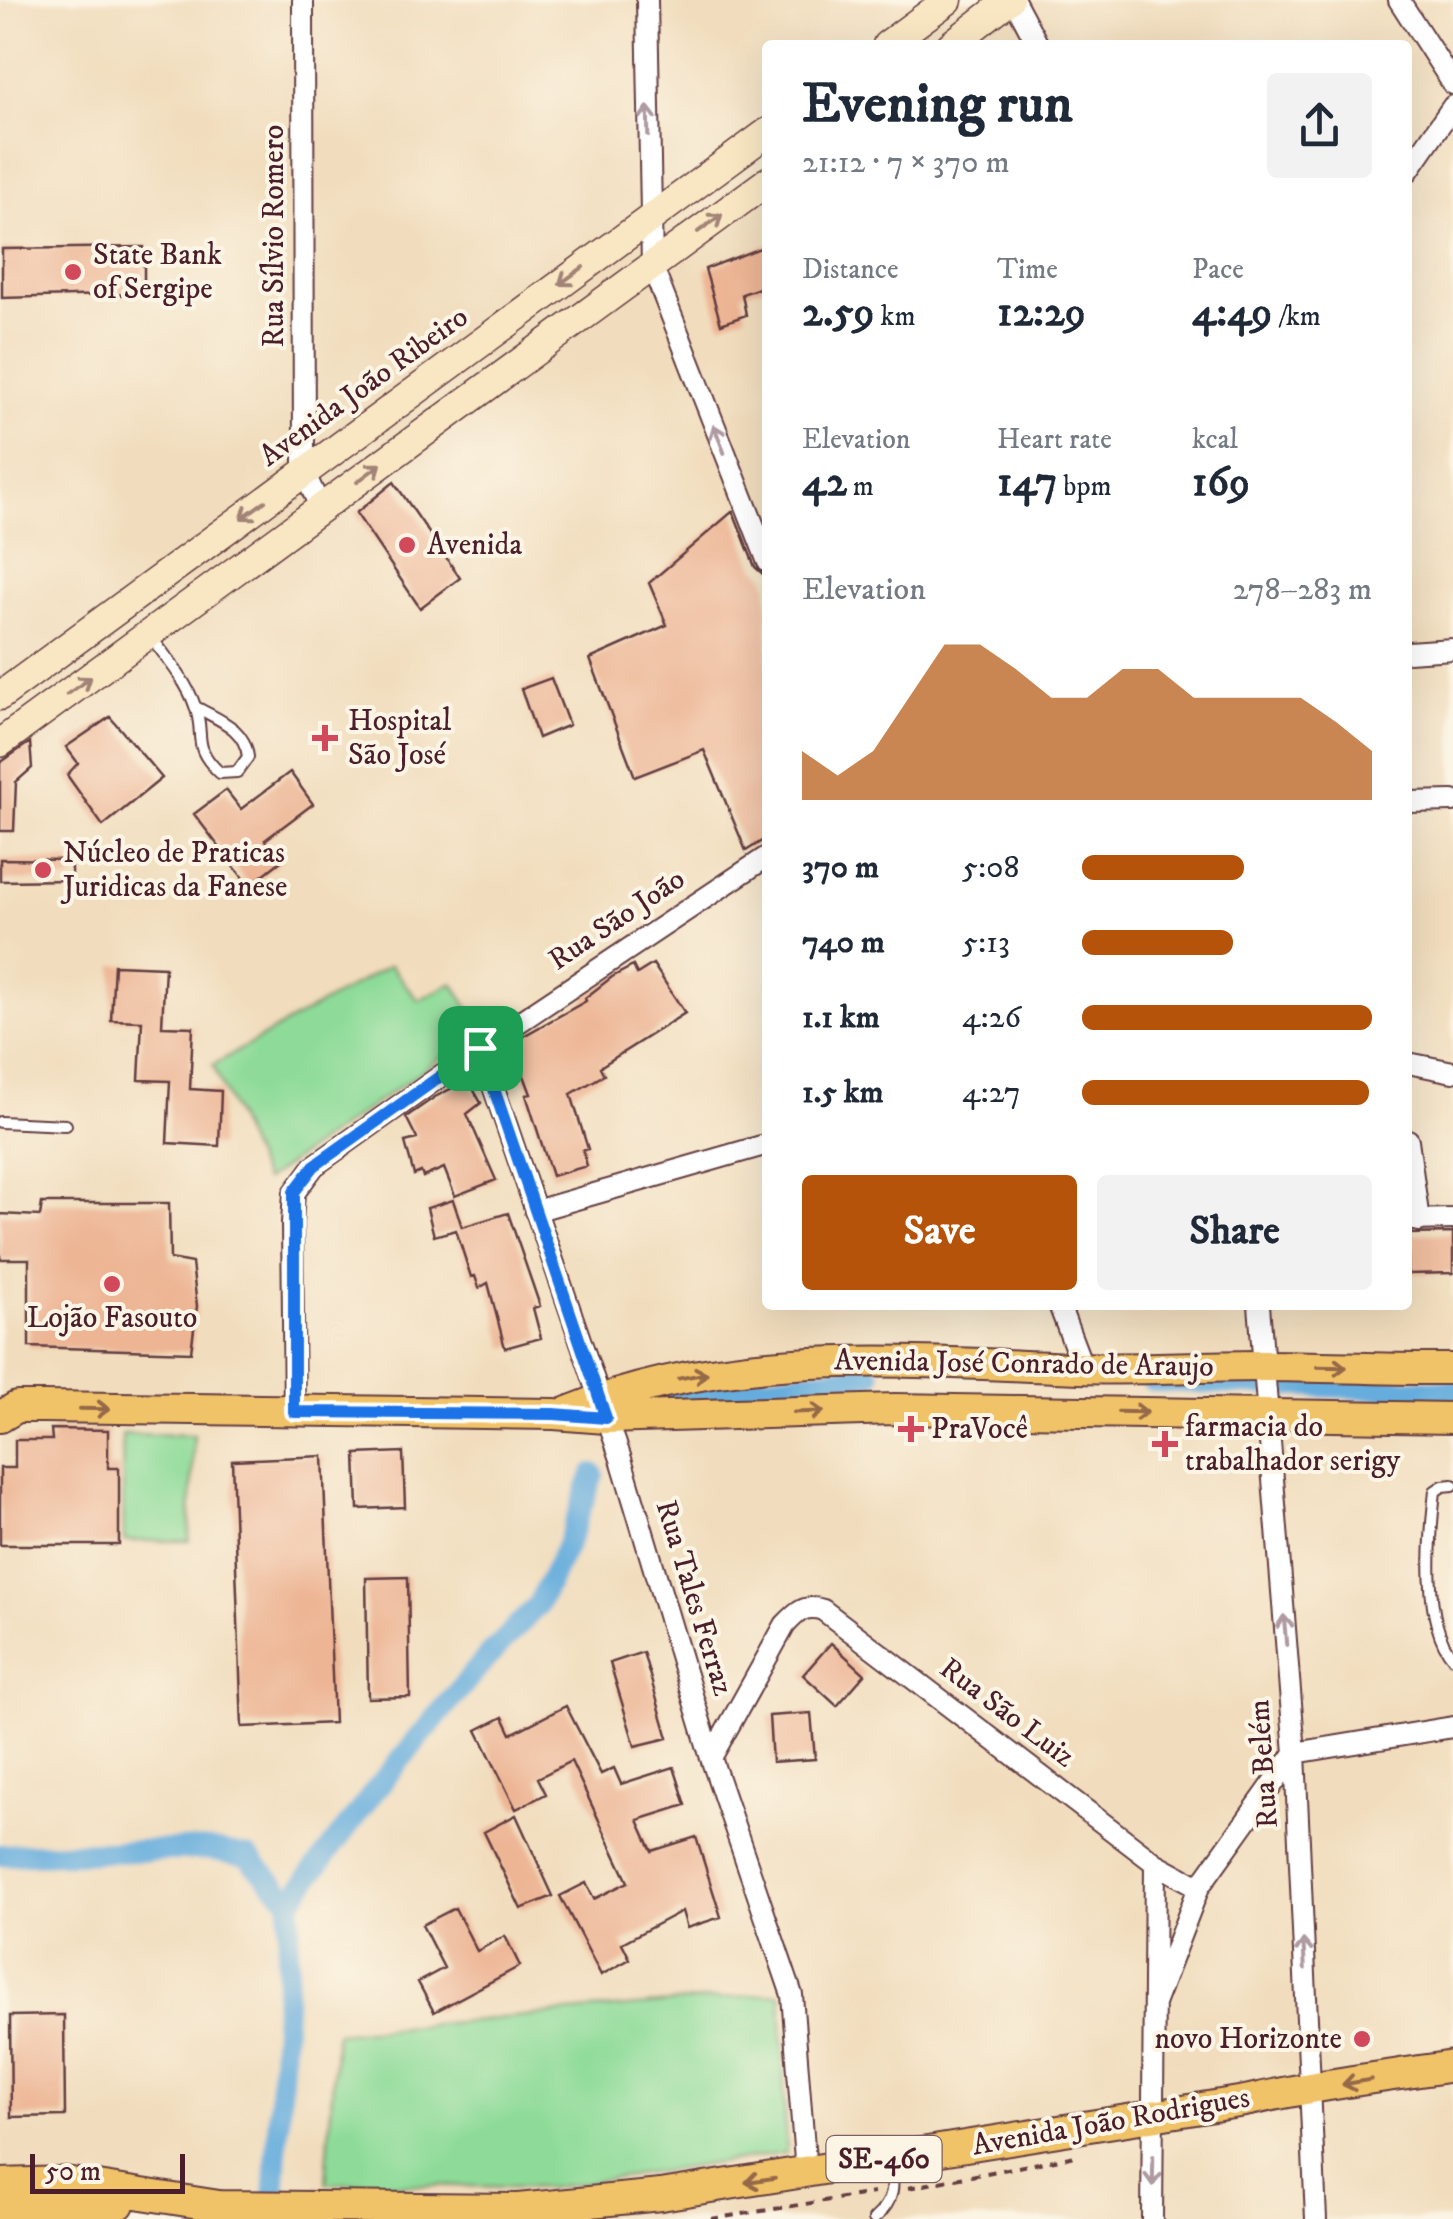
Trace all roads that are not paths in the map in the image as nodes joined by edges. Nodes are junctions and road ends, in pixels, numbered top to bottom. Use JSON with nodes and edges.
{"nodes":[{"id":1,"x":303,"y":0,"type":"edge"},
{"id":2,"x":647,"y":0,"type":"edge"},
{"id":3,"x":948,"y":0,"type":"edge"},
{"id":4,"x":1011,"y":0,"type":"edge"},
{"id":5,"x":1399,"y":0,"type":"edge"},
{"id":6,"x":893,"y":40,"type":"edge"},
{"id":7,"x":958,"y":40,"type":"edge"},
{"id":8,"x":1035,"y":40,"type":"edge"},
{"id":9,"x":1453,"y":84,"type":"edge"},
{"id":10,"x":1453,"y":106,"type":"edge"},
{"id":11,"x":762,"y":136,"type":"edge"},
{"id":12,"x":1412,"y":165,"type":"edge"},
{"id":13,"x":762,"y":185,"type":"edge"},
{"id":14,"x":650,"y":219,"type":"junction"},
{"id":15,"x":652,"y":266,"type":"junction"},
{"id":16,"x":304,"y":472,"type":"junction"},
{"id":17,"x":322,"y":509,"type":"junction"},
{"id":18,"x":762,"y":547,"type":"edge"},
{"id":19,"x":150,"y":636,"type":"junction"},
{"id":20,"x":1453,"y":650,"type":"edge"},
{"id":21,"x":1412,"y":652,"type":"edge"},
{"id":22,"x":0,"y":696,"type":"edge"},
{"id":23,"x":196,"y":707,"type":"junction"},
{"id":24,"x":0,"y":743,"type":"edge"},
{"id":25,"x":1453,"y":801,"type":"edge"},
{"id":26,"x":1412,"y":802,"type":"edge"},
{"id":27,"x":762,"y":860,"type":"edge"},
{"id":28,"x":480,"y":1048,"type":"junction"},
{"id":29,"x":1412,"y":1065,"type":"edge"},
{"id":30,"x":1453,"y":1072,"type":"edge"},
{"id":31,"x":0,"y":1122,"type":"edge"},
{"id":32,"x":66,"y":1125,"type":"dead end"},
{"id":33,"x":762,"y":1146,"type":"edge"},
{"id":34,"x":535,"y":1211,"type":"junction"},
{"id":35,"x":1453,"y":1219,"type":"edge"},
{"id":36,"x":1413,"y":1220,"type":"edge"},
{"id":37,"x":1061,"y":1310,"type":"edge"},
{"id":38,"x":1259,"y":1310,"type":"edge"},
{"id":39,"x":1084,"y":1368,"type":"junction"},
{"id":40,"x":1265,"y":1370,"type":"junction"},
{"id":41,"x":1447,"y":1375,"type":"edge"},
{"id":42,"x":603,"y":1409,"type":"junction"},
{"id":43,"x":6,"y":1410,"type":"edge"},
{"id":44,"x":1267,"y":1410,"type":"junction"},
{"id":45,"x":294,"y":1412,"type":"junction"},
{"id":46,"x":1453,"y":1418,"type":"edge"},
{"id":47,"x":1453,"y":1485,"type":"edge"},
{"id":48,"x":1453,"y":1658,"type":"edge"},
{"id":49,"x":1453,"y":1727,"type":"edge"},
{"id":50,"x":1295,"y":1753,"type":"junction"},
{"id":51,"x":710,"y":1758,"type":"junction"},
{"id":52,"x":1155,"y":1863,"type":"junction"},
{"id":53,"x":1199,"y":1887,"type":"junction"},
{"id":54,"x":1154,"y":2004,"type":"junction"},
{"id":55,"x":1453,"y":2066,"type":"edge"},
{"id":56,"x":1308,"y":2086,"type":"junction"},
{"id":57,"x":1153,"y":2116,"type":"junction"},
{"id":58,"x":890,"y":2158,"type":"junction"},
{"id":59,"x":806,"y":2174,"type":"junction"},
{"id":60,"x":0,"y":2184,"type":"edge"},
{"id":61,"x":0,"y":2209,"type":"edge"},
{"id":62,"x":174,"y":2210,"type":"edge"},
{"id":63,"x":411,"y":2214,"type":"edge"},
{"id":64,"x":874,"y":2219,"type":"edge"},
{"id":65,"x":1152,"y":2219,"type":"edge"},
{"id":66,"x":1316,"y":2219,"type":"edge"}],
"edges":[{"from":1,"to":16,"type":"street","name":"Rua Sílvio Romero"},
{"from":14,"to":2,"type":"street","one_way":true},
{"from":3,"to":6,"type":"main road"},
{"from":4,"to":7,"type":"main road"},
{"from":4,"to":8,"type":"street"},
{"from":5,"to":9,"type":"street"},
{"from":10,"to":12,"type":"street"},
{"from":11,"to":14,"type":"main road","name":"Avenida João Ribeiro"},
{"from":15,"to":13,"type":"main road","one_way":true},
{"from":14,"to":15,"type":"street"},
{"from":14,"to":16,"type":"main road","name":"Avenida João Ribeiro","one_way":true},
{"from":17,"to":15,"type":"main road","one_way":true},
{"from":18,"to":15,"type":"street","one_way":true},
{"from":16,"to":17,"type":"street"},
{"from":16,"to":22,"type":"main road","name":"Avenida João Ribeiro","one_way":true},
{"from":17,"to":19,"type":"main road"},
{"from":19,"to":23,"type":"lane"},
{"from":24,"to":19,"type":"main road","one_way":true},
{"from":20,"to":21,"type":"street"},
{"from":23,"to":23,"type":"lane"},
{"from":25,"to":26,"type":"street"},
{"from":27,"to":28,"type":"street","name":"Rua São João"},
{"from":28,"to":34,"type":"street","name":"Rua Tales Ferraz"},
{"from":28,"to":45,"type":"street","name":"Rua São João"},
{"from":29,"to":30,"type":"street"},
{"from":31,"to":32,"type":"lane"},
{"from":33,"to":34,"type":"street"},
{"from":34,"to":42,"type":"street","name":"Rua Tales Ferraz"},
{"from":35,"to":36,"type":"street"},
{"from":37,"to":39,"type":"street"},
{"from":38,"to":40,"type":"street","name":"Rua Belém"},
{"from":39,"to":40,"type":"main road","name":"Avenida José Conrado de Araujo"},
{"from":42,"to":39,"type":"main road","name":"Avenida José Conrado de Araujo","one_way":true},
{"from":40,"to":41,"type":"main road","name":"Avenida José Conrado de Araujo","one_way":true},
{"from":40,"to":44,"type":"street","name":"Rua Belém"},
{"from":42,"to":44,"type":"main road","name":"Avenida José Conrado de Araujo","one_way":true},
{"from":42,"to":45,"type":"main road"},
{"from":42,"to":51,"type":"street","name":"Rua Tales Ferraz"},
{"from":43,"to":45,"type":"main road","one_way":true},
{"from":44,"to":46,"type":"main road","name":"Avenida José Conrado de Araujo"},
{"from":50,"to":44,"type":"street","name":"Rua Belém","one_way":true},
{"from":47,"to":48,"type":"lane"},
{"from":49,"to":50,"type":"street"},
{"from":50,"to":53,"type":"street"},
{"from":56,"to":50,"type":"street","name":"Rua Belém","one_way":true},
{"from":51,"to":52,"type":"street","name":"Rua São Luiz"},
{"from":51,"to":59,"type":"street","name":"Rua Tales Ferraz"},
{"from":52,"to":53,"type":"street","name":"Rua São Luiz"},
{"from":52,"to":54,"type":"street"},
{"from":53,"to":54,"type":"street"},
{"from":54,"to":57,"type":"street"},
{"from":55,"to":56,"type":"main road","name":"Avenida João Rodrigues","number":"SE-460","one_way":true},
{"from":56,"to":57,"type":"main road","name":"Avenida João Rodrigues","number":"SE-460"},
{"from":56,"to":66,"type":"street","name":"Rua Belém"},
{"from":57,"to":58,"type":"main road","name":"Avenida João Rodrigues","number":"SE-460"},
{"from":57,"to":65,"type":"street","one_way":true},
{"from":58,"to":59,"type":"main road","name":"Avenida João Rodrigues","number":"SE-460"},
{"from":58,"to":64,"type":"lane"},
{"from":59,"to":63,"type":"main road","name":"Avenida João Rodrigues","number":"SE-460","one_way":true},
{"from":60,"to":62,"type":"main road","number":"SE-460"},
{"from":61,"to":62,"type":"main road"},
{"from":62,"to":63,"type":"main road","name":"Avenida João Rodrigues","number":"SE-460"}]}
